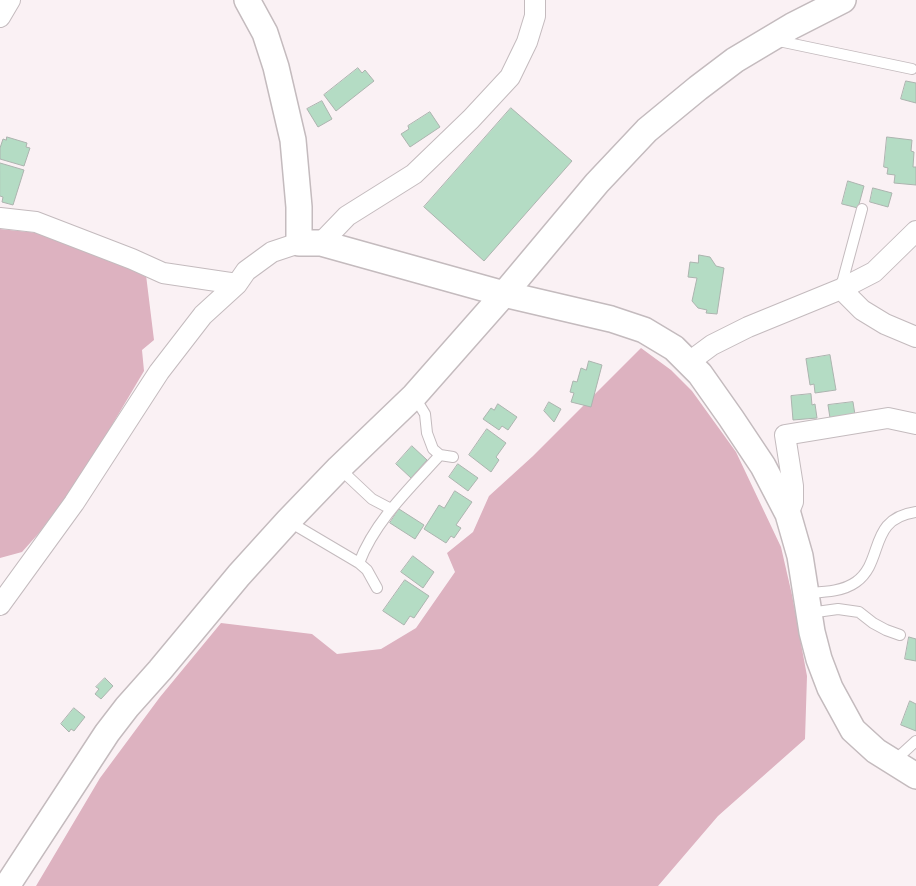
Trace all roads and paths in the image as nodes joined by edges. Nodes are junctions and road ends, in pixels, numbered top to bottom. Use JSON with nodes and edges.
{"nodes":[{"id":1,"x":10,"y":0,"type":"edge"},
{"id":2,"x":247,"y":0,"type":"edge"},
{"id":3,"x":535,"y":0,"type":"edge"},
{"id":4,"x":831,"y":3,"type":"edge"},
{"id":5,"x":0,"y":17,"type":"edge"},
{"id":6,"x":771,"y":39,"type":"junction"},
{"id":7,"x":912,"y":69,"type":"dead end"},
{"id":8,"x":862,"y":209,"type":"dead end"},
{"id":9,"x":0,"y":218,"type":"edge"},
{"id":10,"x":916,"y":231,"type":"edge"},
{"id":11,"x":310,"y":243,"type":"junction"},
{"id":12,"x":237,"y":284,"type":"junction"},
{"id":13,"x":841,"y":289,"type":"junction"},
{"id":14,"x":504,"y":294,"type":"junction"},
{"id":15,"x":916,"y":337,"type":"edge"},
{"id":16,"x":688,"y":362,"type":"junction"},
{"id":17,"x":414,"y":396,"type":"junction"},
{"id":18,"x":916,"y":424,"type":"edge"},
{"id":19,"x":440,"y":455,"type":"junction"},
{"id":20,"x":453,"y":457,"type":"dead end"},
{"id":21,"x":339,"y":468,"type":"junction"},
{"id":22,"x":391,"y":508,"type":"junction"},
{"id":23,"x":916,"y":512,"type":"edge"},
{"id":24,"x":788,"y":514,"type":"junction"},
{"id":25,"x":288,"y":521,"type":"junction"},
{"id":26,"x":358,"y":563,"type":"junction"},
{"id":27,"x":377,"y":588,"type":"dead end"},
{"id":28,"x":808,"y":603,"type":"junction"},
{"id":29,"x":0,"y":605,"type":"edge"},
{"id":30,"x":900,"y":635,"type":"dead end"},
{"id":31,"x":916,"y":741,"type":"edge"},
{"id":32,"x":893,"y":762,"type":"junction"},
{"id":33,"x":916,"y":776,"type":"edge"},
{"id":34,"x":7,"y":886,"type":"edge"}],
"edges":[{"from":1,"to":5,"type":"street"},
{"from":2,"to":11,"type":"street"},
{"from":3,"to":11,"type":"street"},
{"from":4,"to":6,"type":"street"},
{"from":6,"to":7,"type":"lane"},
{"from":6,"to":14,"type":"street"},
{"from":8,"to":13,"type":"lane"},
{"from":9,"to":12,"type":"street"},
{"from":10,"to":13,"type":"street"},
{"from":11,"to":12,"type":"street"},
{"from":11,"to":14,"type":"street"},
{"from":12,"to":29,"type":"street"},
{"from":13,"to":15,"type":"street"},
{"from":13,"to":16,"type":"street"},
{"from":14,"to":16,"type":"street"},
{"from":14,"to":17,"type":"street"},
{"from":16,"to":24,"type":"street"},
{"from":17,"to":19,"type":"lane"},
{"from":17,"to":21,"type":"street"},
{"from":18,"to":24,"type":"street"},
{"from":19,"to":20,"type":"lane"},
{"from":19,"to":22,"type":"lane"},
{"from":21,"to":22,"type":"lane"},
{"from":21,"to":25,"type":"street"},
{"from":22,"to":26,"type":"lane"},
{"from":23,"to":28,"type":"lane"},
{"from":24,"to":28,"type":"street"},
{"from":25,"to":26,"type":"lane"},
{"from":25,"to":34,"type":"street"},
{"from":26,"to":27,"type":"lane"},
{"from":28,"to":30,"type":"lane"},
{"from":28,"to":32,"type":"street"},
{"from":31,"to":32,"type":"lane"},
{"from":32,"to":33,"type":"street"}]}
